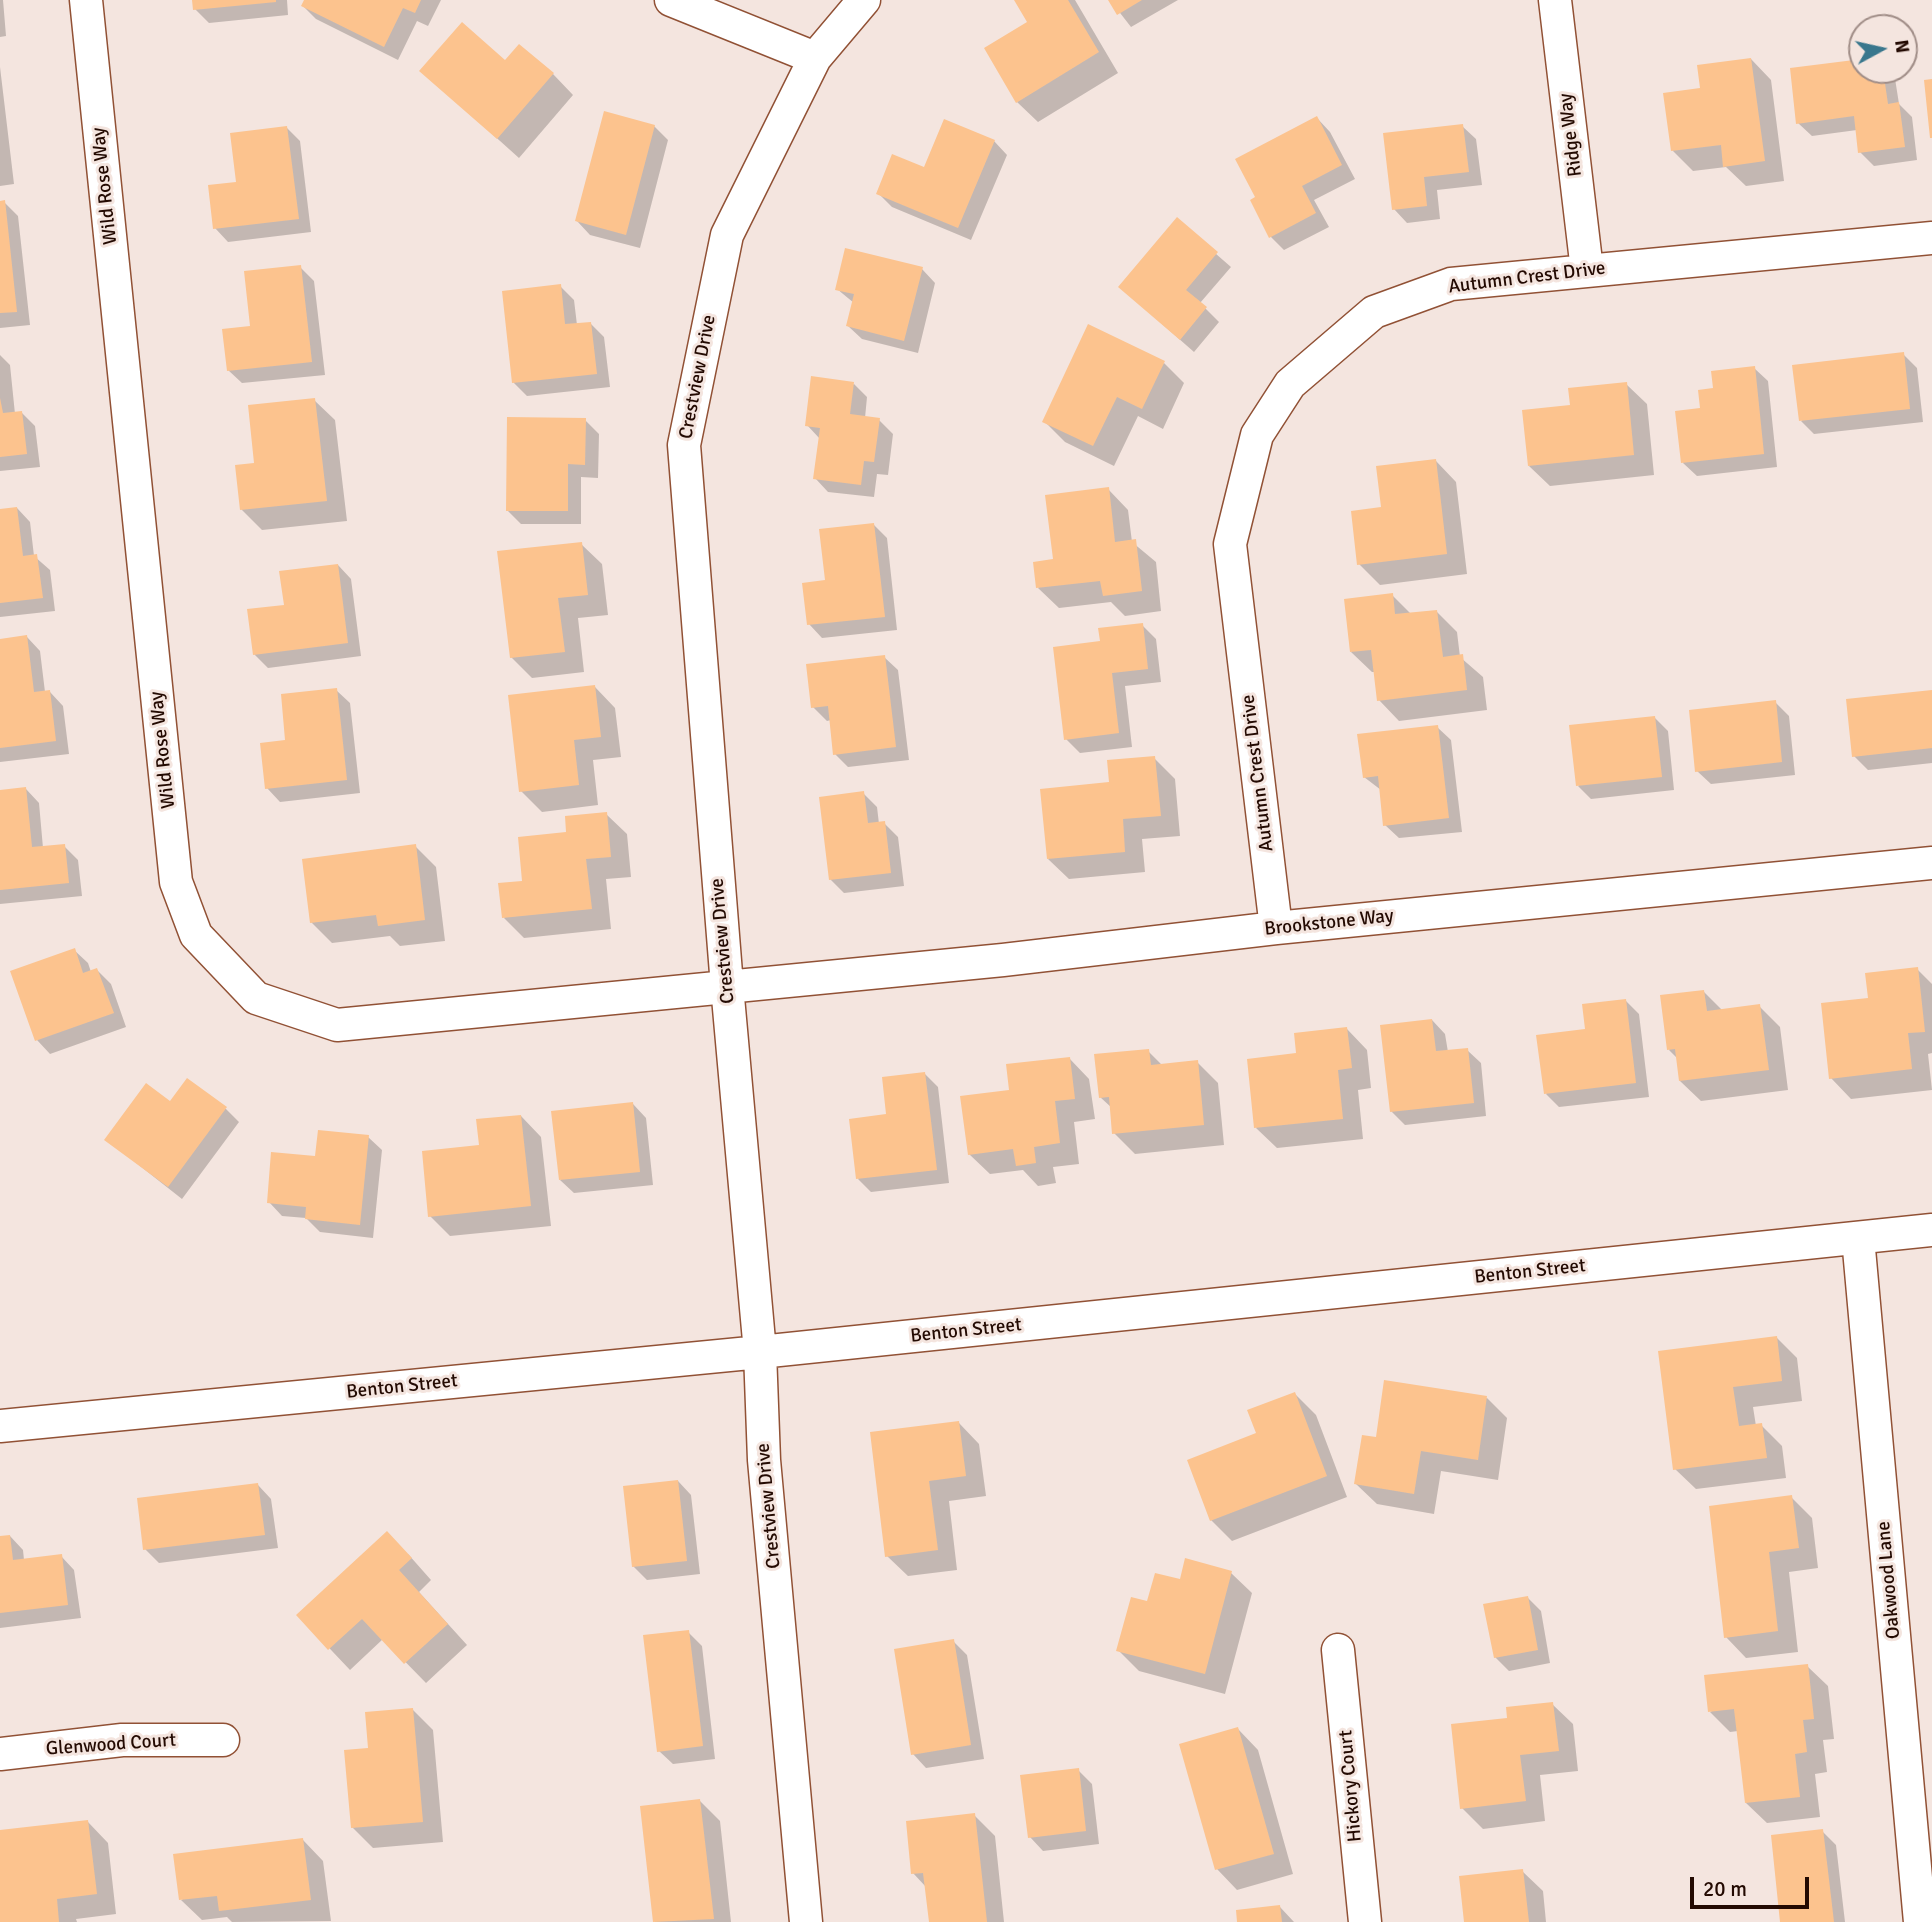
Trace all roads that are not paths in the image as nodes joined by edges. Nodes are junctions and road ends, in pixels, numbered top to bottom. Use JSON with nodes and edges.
{"nodes":[{"id":1,"x":86,"y":0,"type":"edge"},
{"id":2,"x":671,"y":0,"type":"edge"},
{"id":3,"x":864,"y":0,"type":"edge"},
{"id":4,"x":1555,"y":0,"type":"edge"},
{"id":5,"x":815,"y":58,"type":"junction"},
{"id":6,"x":1932,"y":238,"type":"edge"},
{"id":7,"x":1587,"y":270,"type":"junction"},
{"id":8,"x":1932,"y":863,"type":"edge"},
{"id":9,"x":1276,"y":928,"type":"junction"},
{"id":10,"x":727,"y":986,"type":"junction"},
{"id":11,"x":1932,"y":1230,"type":"edge"},
{"id":12,"x":1858,"y":1238,"type":"junction"},
{"id":13,"x":760,"y":1352,"type":"junction"},
{"id":14,"x":0,"y":1426,"type":"edge"},
{"id":15,"x":1338,"y":1650,"type":"dead end"},
{"id":16,"x":223,"y":1740,"type":"dead end"},
{"id":17,"x":0,"y":1754,"type":"edge"},
{"id":18,"x":806,"y":1922,"type":"edge"},
{"id":19,"x":1364,"y":1922,"type":"edge"},
{"id":20,"x":1920,"y":1922,"type":"edge"}],
"edges":[{"from":1,"to":10,"type":"street","name":"Wild Rose Way"},
{"from":2,"to":5,"type":"street"},
{"from":3,"to":5,"type":"street","name":"Crestview Drive"},
{"from":4,"to":7,"type":"street","name":"Ridge Way"},
{"from":5,"to":10,"type":"street","name":"Crestview Drive"},
{"from":6,"to":7,"type":"street","name":"Autumn Crest Drive"},
{"from":7,"to":9,"type":"street","name":"Autumn Crest Drive"},
{"from":8,"to":9,"type":"street","name":"Brookstone Way"},
{"from":9,"to":10,"type":"street","name":"Brookstone Way"},
{"from":10,"to":13,"type":"street","name":"Crestview Drive"},
{"from":11,"to":12,"type":"street","name":"Benton Street"},
{"from":12,"to":13,"type":"street","name":"Benton Street"},
{"from":12,"to":20,"type":"street","name":"Oakwood Lane"},
{"from":13,"to":14,"type":"street","name":"Benton Street"},
{"from":13,"to":18,"type":"street","name":"Crestview Drive"},
{"from":15,"to":19,"type":"street","name":"Hickory Court"},
{"from":16,"to":17,"type":"street","name":"Glenwood Court"}]}
